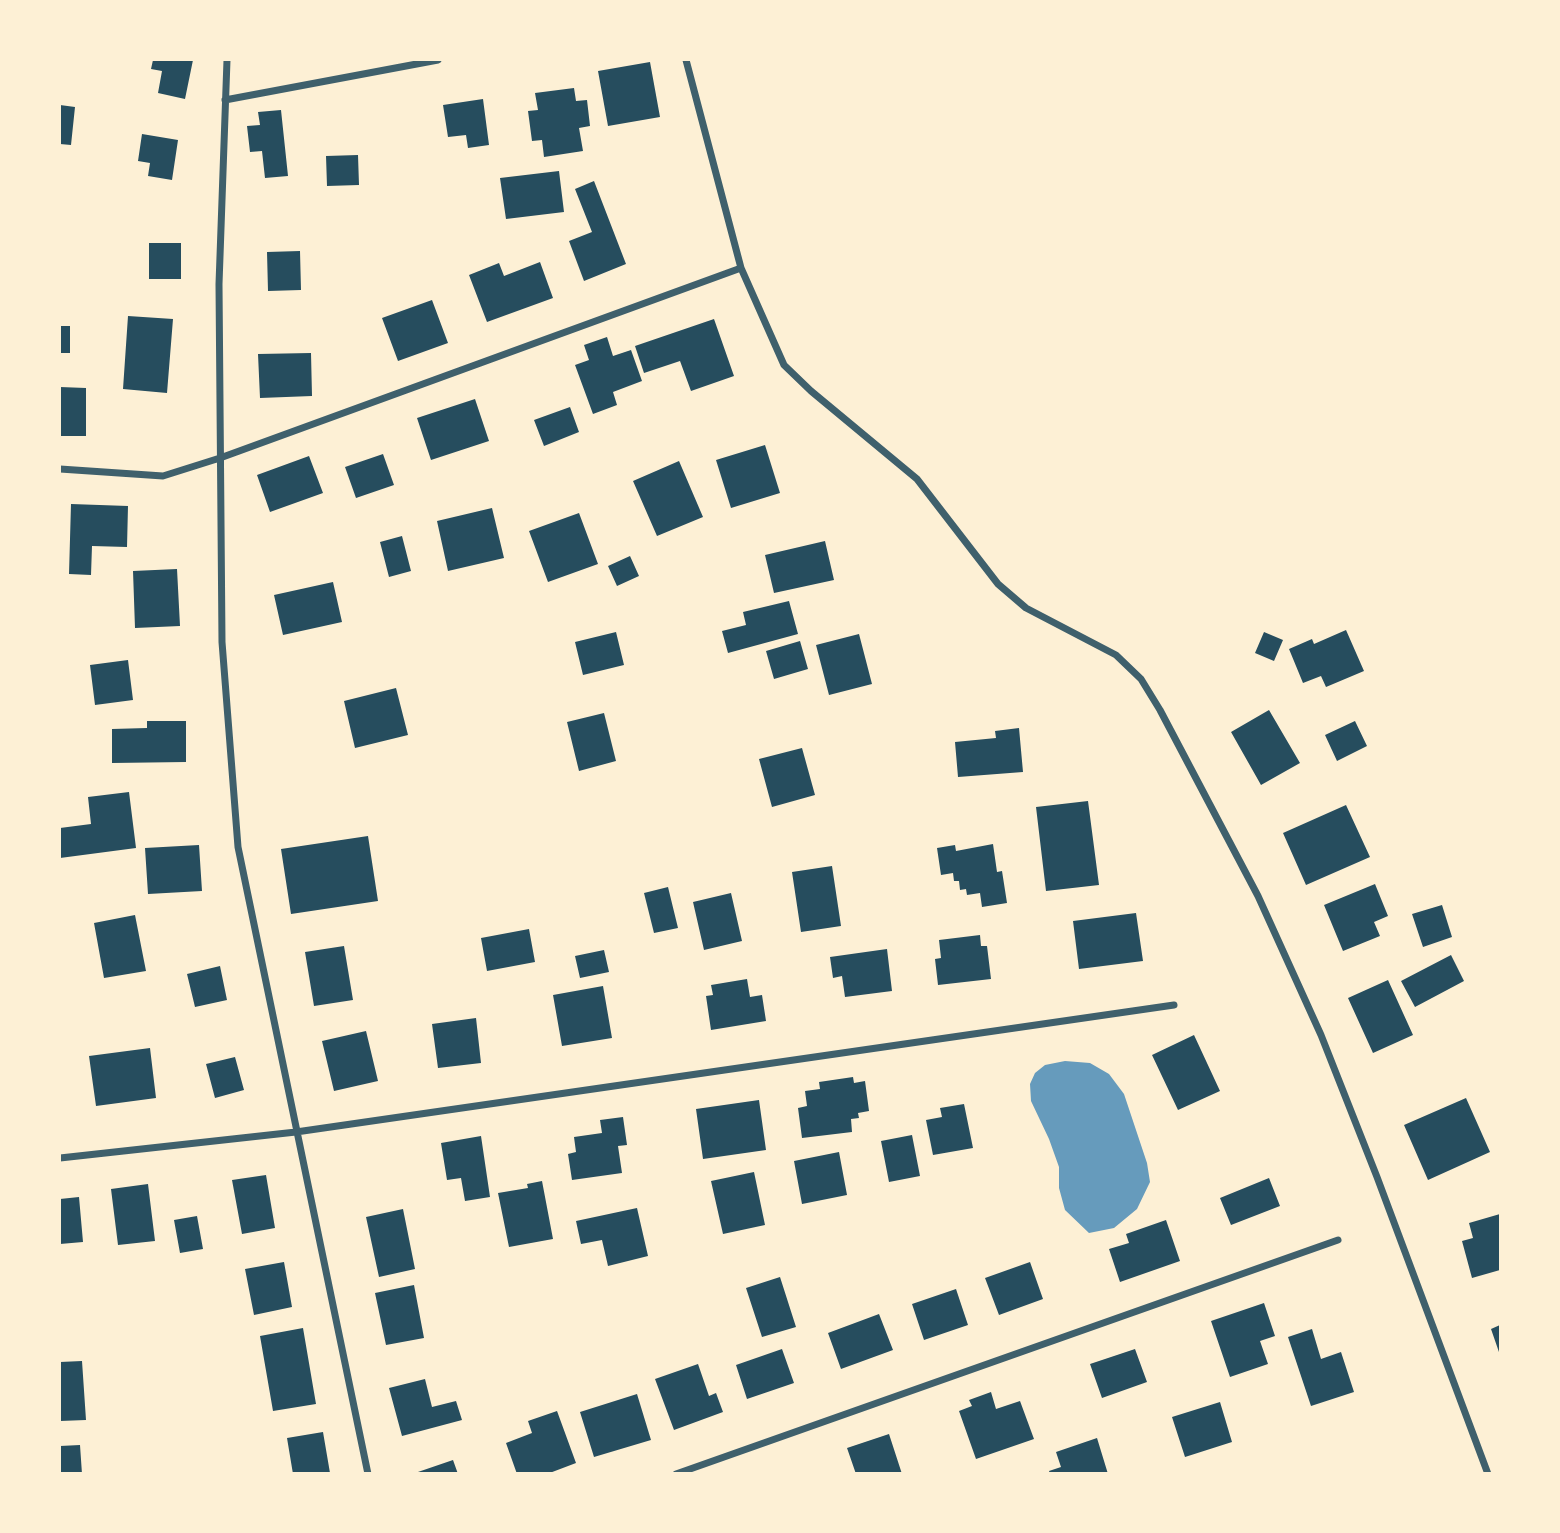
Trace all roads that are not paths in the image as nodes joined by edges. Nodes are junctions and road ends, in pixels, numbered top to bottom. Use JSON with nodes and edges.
{"nodes":[{"id":1,"x":227,"y":60,"type":"edge"},
{"id":2,"x":438,"y":60,"type":"edge"},
{"id":3,"x":687,"y":60,"type":"edge"},
{"id":4,"x":225,"y":100,"type":"junction"},
{"id":5,"x":741,"y":268,"type":"junction"},
{"id":6,"x":220,"y":458,"type":"junction"},
{"id":7,"x":60,"y":468,"type":"edge"},
{"id":8,"x":1174,"y":1005,"type":"dead end"},
{"id":9,"x":296,"y":1132,"type":"junction"},
{"id":10,"x":60,"y":1158,"type":"edge"},
{"id":11,"x":1338,"y":1240,"type":"dead end"},
{"id":12,"x":368,"y":1474,"type":"edge"},
{"id":13,"x":676,"y":1474,"type":"edge"},
{"id":14,"x":1488,"y":1474,"type":"edge"}],
"edges":[{"from":1,"to":4,"type":"street"},
{"from":2,"to":4,"type":"street"},
{"from":3,"to":5,"type":"street"},
{"from":4,"to":6,"type":"street"},
{"from":5,"to":6,"type":"street"},
{"from":5,"to":14,"type":"street"},
{"from":6,"to":7,"type":"street"},
{"from":6,"to":9,"type":"street"},
{"from":8,"to":9,"type":"street"},
{"from":9,"to":10,"type":"street"},
{"from":9,"to":12,"type":"street"},
{"from":11,"to":13,"type":"street"}]}
